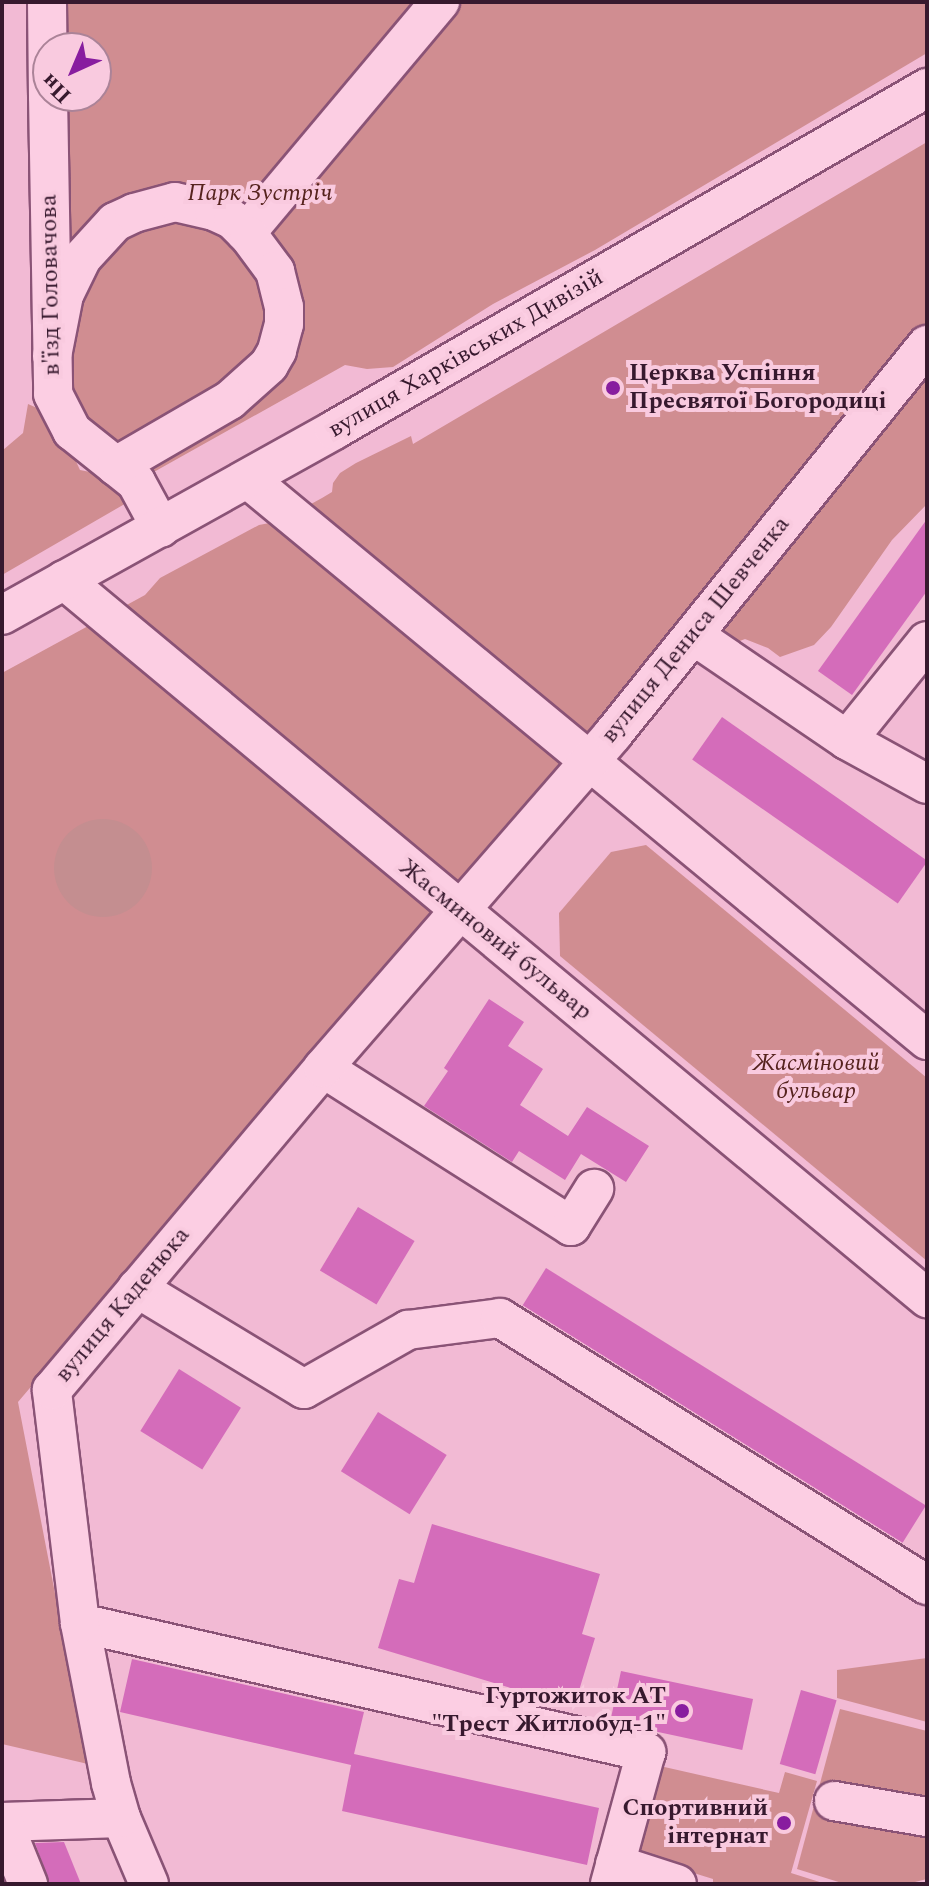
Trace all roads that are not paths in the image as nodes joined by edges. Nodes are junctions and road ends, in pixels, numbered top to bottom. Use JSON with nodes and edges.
{"nodes":[{"id":1,"x":47,"y":2,"type":"edge"},
{"id":2,"x":440,"y":2,"type":"edge"},
{"id":3,"x":47,"y":32,"type":"edge"},
{"id":4,"x":927,"y":88,"type":"edge"},
{"id":5,"x":48,"y":112,"type":"edge"},
{"id":6,"x":246,"y":233,"type":"junction"},
{"id":7,"x":927,"y":345,"type":"edge"},
{"id":8,"x":52,"y":356,"type":"junction"},
{"id":9,"x":116,"y":466,"type":"junction"},
{"id":10,"x":248,"y":479,"type":"junction"},
{"id":11,"x":161,"y":528,"type":"junction"},
{"id":12,"x":64,"y":580,"type":"junction"},
{"id":13,"x":2,"y":615,"type":"edge"},
{"id":14,"x":693,"y":635,"type":"junction"},
{"id":15,"x":927,"y":641,"type":"edge"},
{"id":16,"x":847,"y":740,"type":"junction"},
{"id":17,"x":589,"y":760,"type":"junction"},
{"id":18,"x":927,"y":784,"type":"edge"},
{"id":19,"x":461,"y":911,"type":"junction"},
{"id":20,"x":927,"y":1040,"type":"edge"},
{"id":21,"x":323,"y":1068,"type":"junction"},
{"id":22,"x":594,"y":1189,"type":"dead end"},
{"id":23,"x":137,"y":1288,"type":"junction"},
{"id":24,"x":927,"y":1298,"type":"edge"},
{"id":25,"x":927,"y":1585,"type":"edge"},
{"id":26,"x":80,"y":1623,"type":"junction"},
{"id":27,"x":834,"y":1801,"type":"dead end"},
{"id":28,"x":927,"y":1817,"type":"edge"},
{"id":29,"x":121,"y":1818,"type":"junction"},
{"id":30,"x":2,"y":1822,"type":"edge"},
{"id":31,"x":612,"y":1874,"type":"edge"},
{"id":32,"x":28,"y":1884,"type":"edge"},
{"id":33,"x":149,"y":1884,"type":"edge"},
{"id":34,"x":677,"y":1884,"type":"edge"}],
"edges":[{"from":1,"to":3,"type":"street","name":"в'їзд Головачова"},
{"from":2,"to":6,"type":"street"},
{"from":4,"to":10,"type":"street","name":"вулиця Харківських Дивізій"},
{"from":5,"to":8,"type":"street","name":"в'їзд Головачова"},
{"from":6,"to":8,"type":"street"},
{"from":6,"to":9,"type":"street"},
{"from":7,"to":14,"type":"street","name":"вулиця Дениса Шевченка"},
{"from":8,"to":9,"type":"street","name":"в'їзд Головачова"},
{"from":9,"to":11,"type":"street","name":"в'їзд Головачова"},
{"from":10,"to":11,"type":"street","name":"вулиця Харківських Дивізій"},
{"from":10,"to":17,"type":"street"},
{"from":11,"to":12,"type":"street","name":"вулиця Харківських Дивізій"},
{"from":12,"to":13,"type":"street","name":"вулиця Харківських Дивізій"},
{"from":12,"to":19,"type":"street","name":"Жасминовий бульвар"},
{"from":14,"to":16,"type":"street"},
{"from":14,"to":17,"type":"street","name":"вулиця Дениса Шевченка"},
{"from":15,"to":16,"type":"street"},
{"from":16,"to":18,"type":"street"},
{"from":17,"to":19,"type":"street","name":"вулиця Дениса Шевченка"},
{"from":17,"to":20,"type":"street"},
{"from":19,"to":21,"type":"street","name":"вулиця Каденюка"},
{"from":19,"to":24,"type":"street","name":"Жасминовий бульвар"},
{"from":21,"to":22,"type":"street"},
{"from":21,"to":23,"type":"street","name":"вулиця Каденюка"},
{"from":23,"to":25,"type":"street"},
{"from":23,"to":26,"type":"street","name":"вулиця Каденюка"},
{"from":26,"to":29,"type":"street","name":"вулиця Каденюка"},
{"from":26,"to":31,"type":"street"},
{"from":27,"to":28,"type":"street"},
{"from":29,"to":30,"type":"street"},
{"from":29,"to":33,"type":"street","name":"вулиця Каденюка"},
{"from":30,"to":32,"type":"street"},
{"from":31,"to":34,"type":"street"}]}
